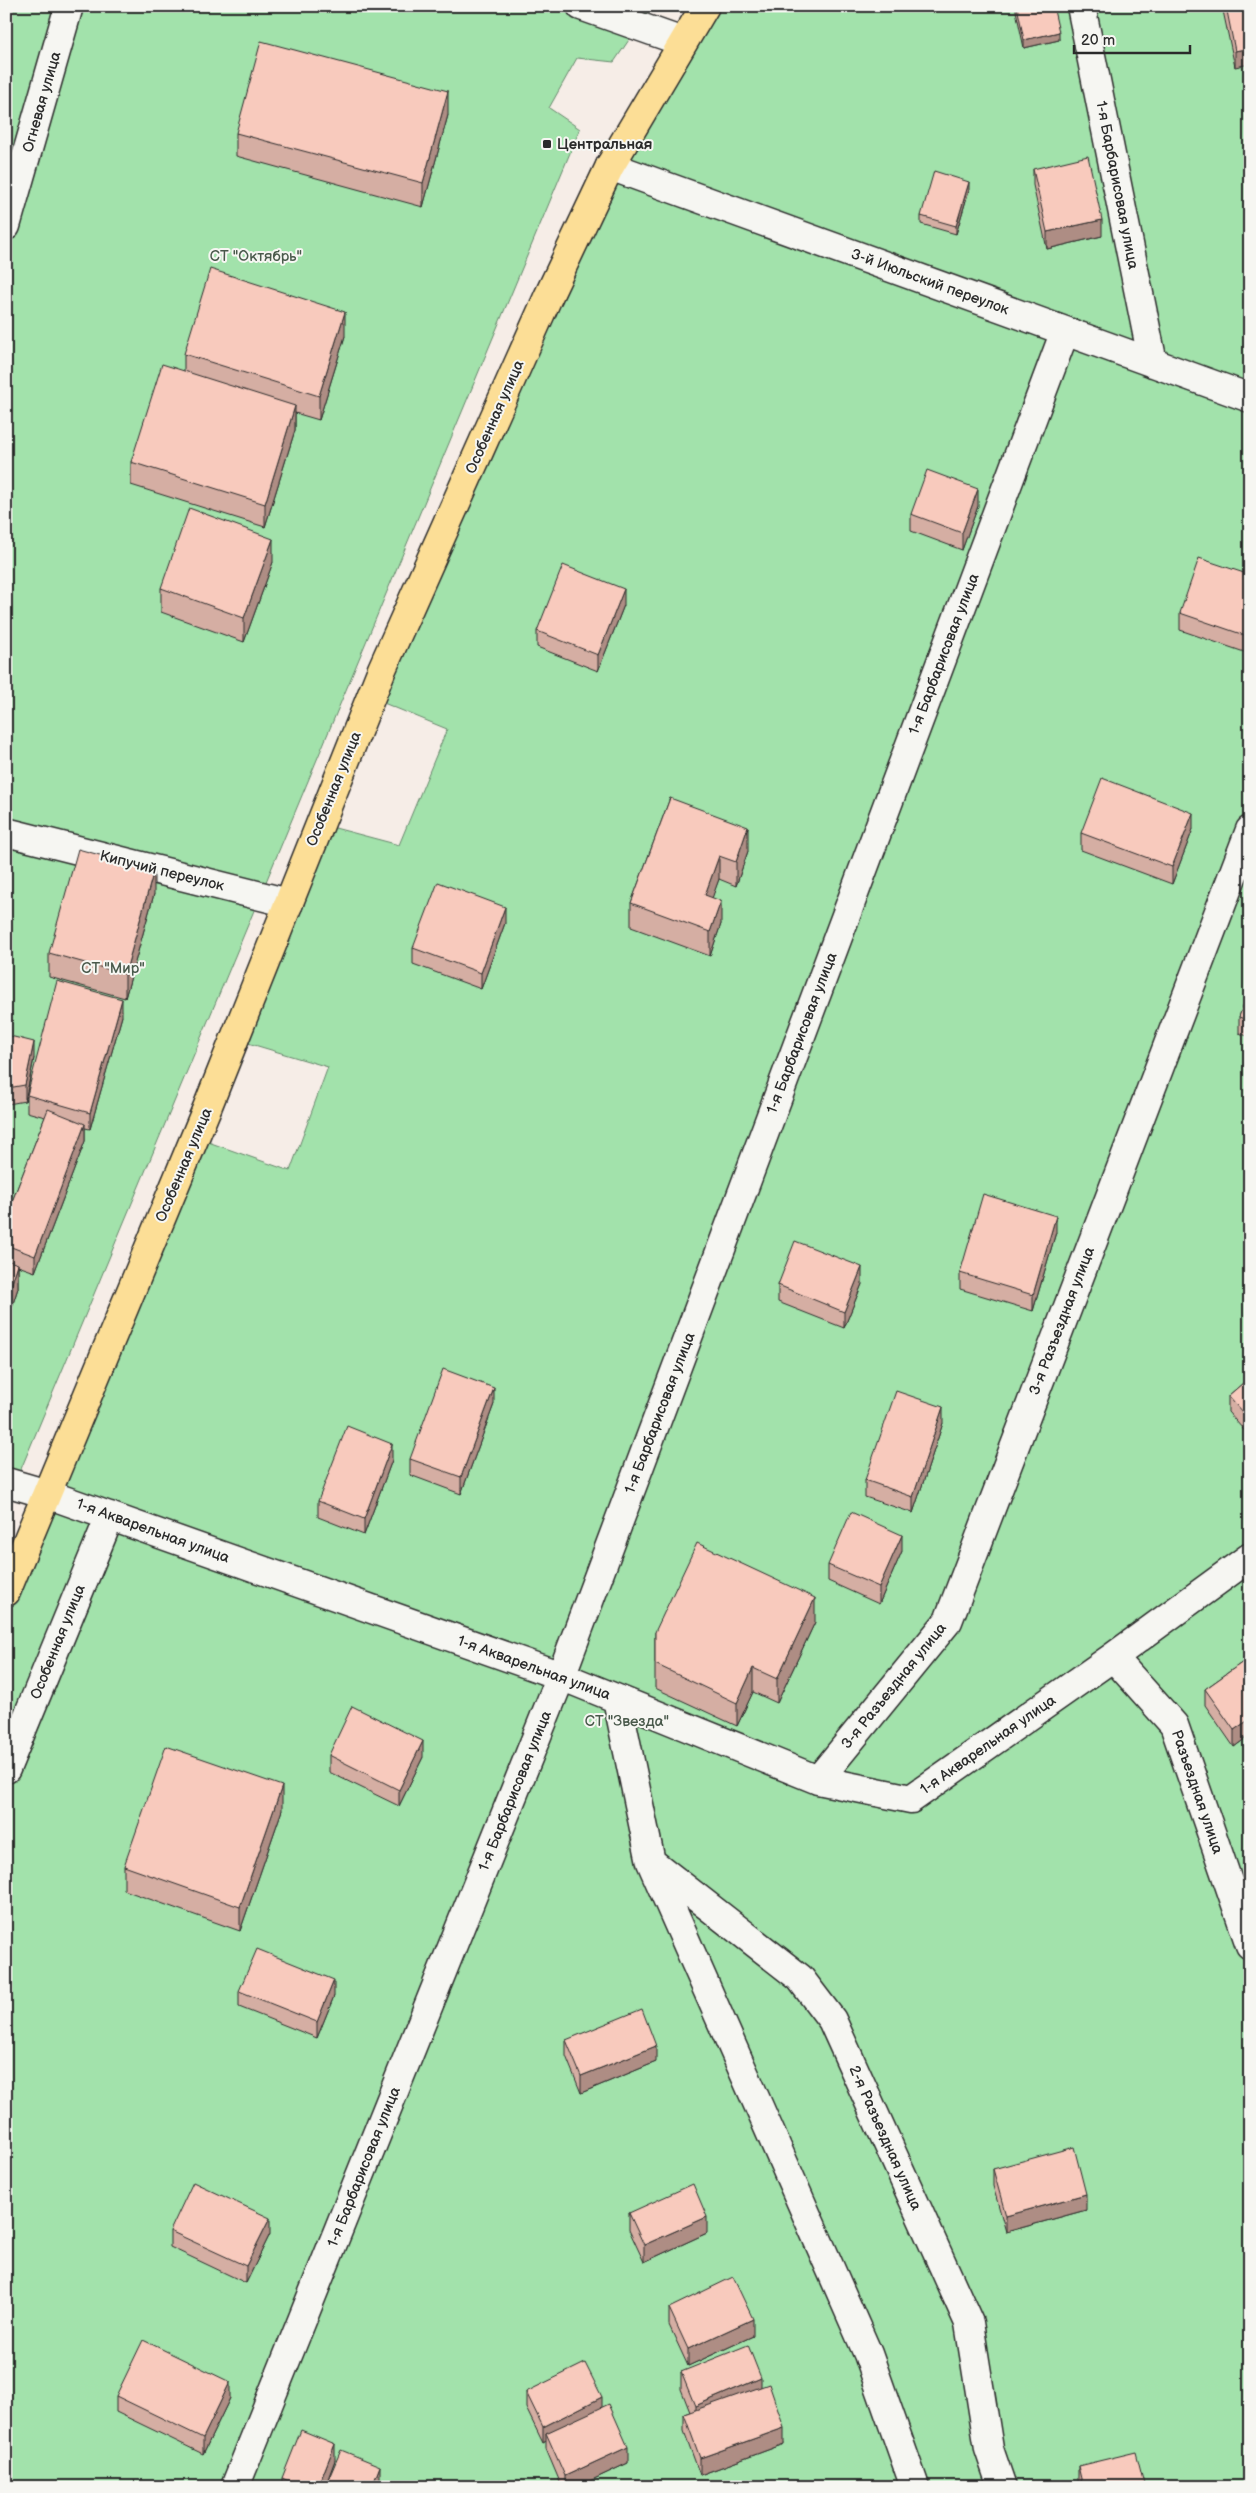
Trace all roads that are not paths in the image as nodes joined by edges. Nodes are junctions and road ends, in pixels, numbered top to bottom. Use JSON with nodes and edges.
{"nodes":[{"id":1,"x":69,"y":6,"type":"edge"},
{"id":2,"x":582,"y":6,"type":"edge"},
{"id":3,"x":705,"y":6,"type":"edge"},
{"id":4,"x":1081,"y":6,"type":"edge"},
{"id":5,"x":683,"y":42,"type":"junction"},
{"id":6,"x":610,"y":166,"type":"junction"},
{"id":7,"x":6,"y":226,"type":"edge"},
{"id":8,"x":1065,"y":331,"type":"junction"},
{"id":9,"x":1153,"y":363,"type":"junction"},
{"id":10,"x":1250,"y":398,"type":"edge"},
{"id":11,"x":1250,"y":830,"type":"edge"},
{"id":12,"x":6,"y":832,"type":"edge"},
{"id":13,"x":289,"y":903,"type":"junction"},
{"id":14,"x":6,"y":1482,"type":"edge"},
{"id":15,"x":47,"y":1494,"type":"junction"},
{"id":16,"x":110,"y":1516,"type":"junction"},
{"id":17,"x":1250,"y":1557,"type":"edge"},
{"id":18,"x":6,"y":1592,"type":"edge"},
{"id":19,"x":1114,"y":1657,"type":"junction"},
{"id":20,"x":561,"y":1676,"type":"junction"},
{"id":21,"x":617,"y":1699,"type":"junction"},
{"id":22,"x":6,"y":1769,"type":"edge"},
{"id":23,"x":818,"y":1780,"type":"junction"},
{"id":24,"x":651,"y":1862,"type":"junction"},
{"id":25,"x":1250,"y":1945,"type":"edge"},
{"id":26,"x":235,"y":2487,"type":"edge"},
{"id":27,"x":914,"y":2487,"type":"edge"},
{"id":28,"x":1002,"y":2487,"type":"edge"}],
"edges":[{"from":1,"to":7,"type":"street","name":"Огневая улица"},
{"from":2,"to":5,"type":"street"},
{"from":3,"to":5,"type":"main road","name":"Особенная улица"},
{"from":4,"to":9,"type":"street","name":"1-я Барбарисовая улица"},
{"from":5,"to":6,"type":"main road","name":"Особенная улица"},
{"from":6,"to":8,"type":"street","name":"3-й Июльский переулок"},
{"from":6,"to":13,"type":"main road","name":"Особенная улица"},
{"from":8,"to":9,"type":"street","name":"3-й Июльский переулок"},
{"from":8,"to":20,"type":"street","name":"1-я Барбарисовая улица"},
{"from":9,"to":10,"type":"street","name":"3-й Июльский переулок"},
{"from":11,"to":23,"type":"street","name":"3-я Разъездная улица"},
{"from":12,"to":13,"type":"street","name":"Кипучий переулок"},
{"from":13,"to":15,"type":"main road","name":"Особенная улица"},
{"from":14,"to":15,"type":"street","name":"1-я Акварельная улица"},
{"from":15,"to":16,"type":"street","name":"1-я Акварельная улица"},
{"from":15,"to":18,"type":"main road","name":"Особенная улица"},
{"from":16,"to":20,"type":"street","name":"1-я Акварельная улица"},
{"from":16,"to":22,"type":"street","name":"Особенная улица"},
{"from":17,"to":19,"type":"street","name":"1-я Акварельная улица"},
{"from":19,"to":23,"type":"street","name":"1-я Акварельная улица"},
{"from":19,"to":25,"type":"street","name":"Разъездная улица"},
{"from":20,"to":21,"type":"street","name":"1-я Акварельная улица"},
{"from":20,"to":26,"type":"street","name":"1-я Барбарисовая улица"},
{"from":21,"to":23,"type":"street","name":"1-я Акварельная улица"},
{"from":21,"to":24,"type":"street"},
{"from":24,"to":27,"type":"street"},
{"from":24,"to":28,"type":"street","name":"2-я Разъездная улица"}]}
